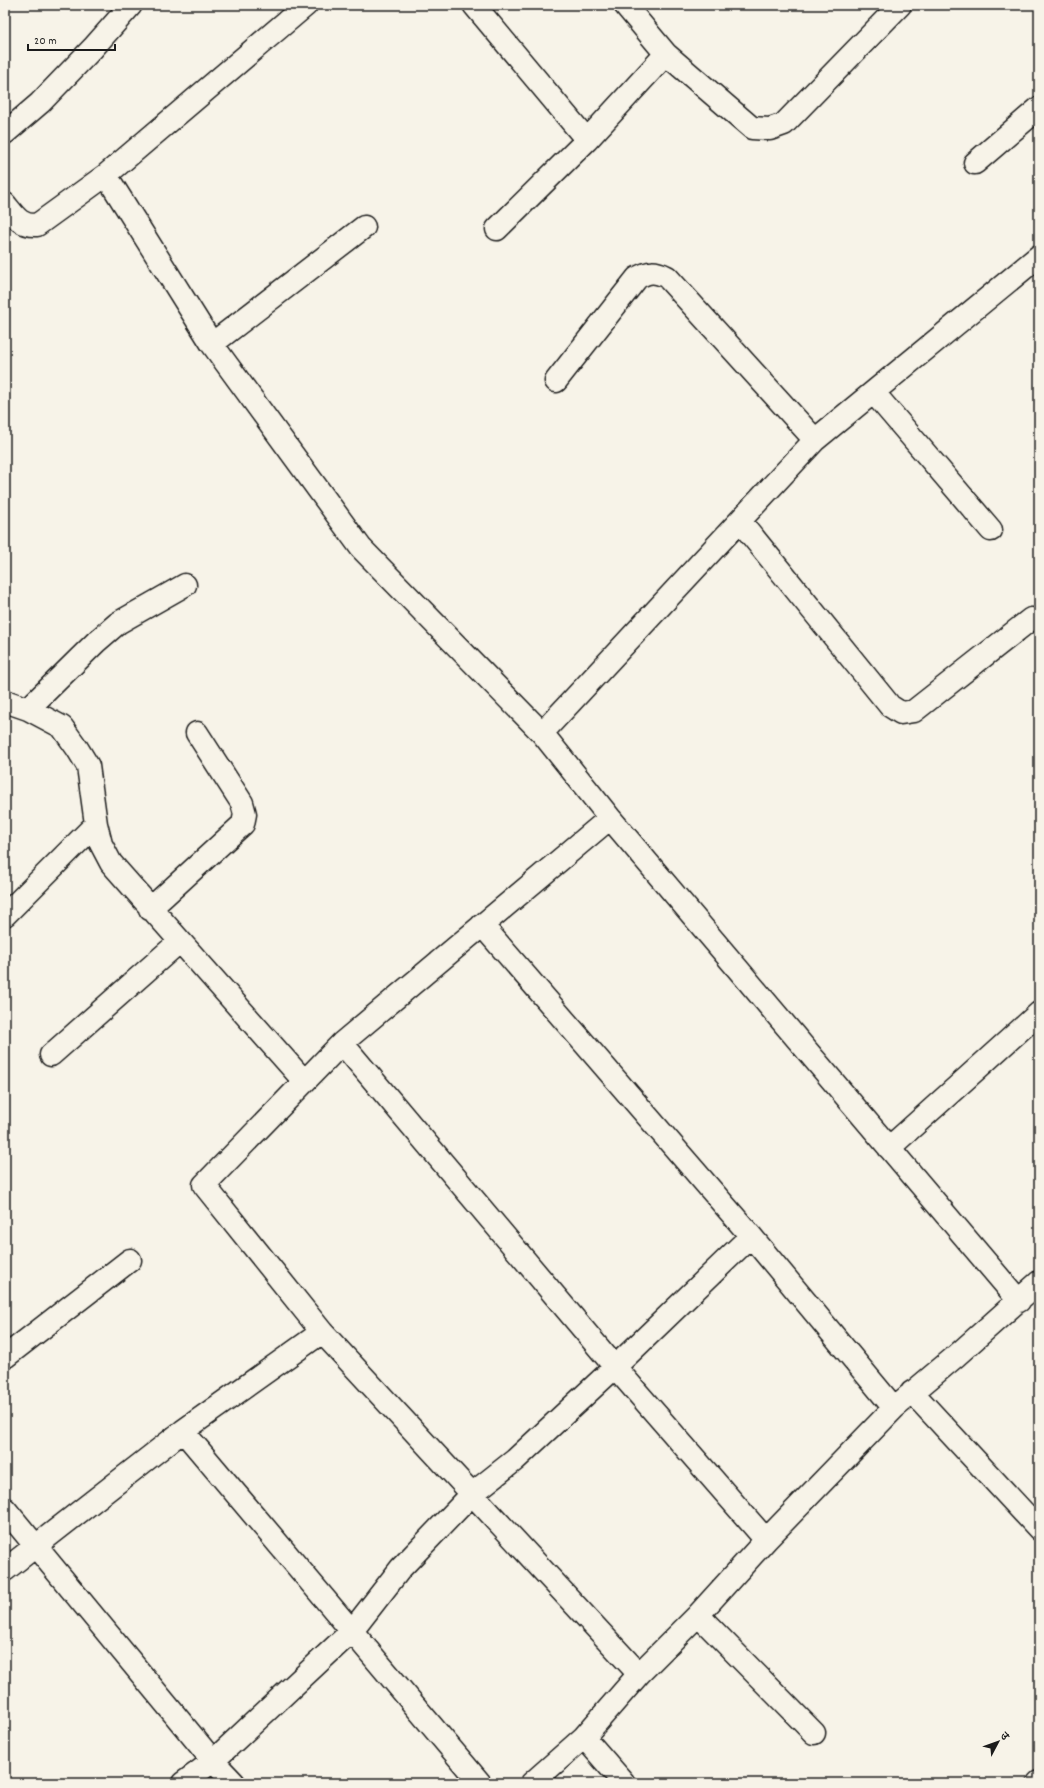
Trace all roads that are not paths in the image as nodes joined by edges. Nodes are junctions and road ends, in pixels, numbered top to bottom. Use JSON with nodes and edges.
{"nodes":[{"id":1,"x":131,"y":5,"type":"edge"},
{"id":2,"x":306,"y":5,"type":"edge"},
{"id":3,"x":474,"y":5,"type":"edge"},
{"id":4,"x":624,"y":5,"type":"edge"},
{"id":5,"x":900,"y":5,"type":"edge"},
{"id":6,"x":666,"y":54,"type":"junction"},
{"id":7,"x":1039,"y":108,"type":"edge"},
{"id":8,"x":5,"y":133,"type":"edge"},
{"id":9,"x":587,"y":140,"type":"junction"},
{"id":10,"x":975,"y":163,"type":"dead end"},
{"id":11,"x":106,"y":174,"type":"junction"},
{"id":12,"x":5,"y":204,"type":"edge"},
{"id":13,"x":364,"y":227,"type":"dead end"},
{"id":14,"x":497,"y":229,"type":"dead end"},
{"id":15,"x":1039,"y":256,"type":"edge"},
{"id":16,"x":212,"y":344,"type":"junction"},
{"id":17,"x":556,"y":381,"type":"dead end"},
{"id":18,"x":874,"y":393,"type":"junction"},
{"id":19,"x":816,"y":440,"type":"junction"},
{"id":20,"x":740,"y":521,"type":"junction"},
{"id":21,"x":991,"y":530,"type":"dead end"},
{"id":22,"x":185,"y":586,"type":"dead end"},
{"id":23,"x":1031,"y":619,"type":"dead end"},
{"id":24,"x":5,"y":701,"type":"edge"},
{"id":25,"x":28,"y":709,"type":"junction"},
{"id":26,"x":197,"y":733,"type":"dead end"},
{"id":27,"x":542,"y":733,"type":"junction"},
{"id":28,"x":610,"y":818,"type":"junction"},
{"id":29,"x":96,"y":824,"type":"junction"},
{"id":30,"x":150,"y":909,"type":"junction"},
{"id":31,"x":5,"y":915,"type":"edge"},
{"id":32,"x":482,"y":924,"type":"junction"},
{"id":33,"x":179,"y":942,"type":"junction"},
{"id":34,"x":1039,"y":1013,"type":"edge"},
{"id":35,"x":342,"y":1043,"type":"junction"},
{"id":36,"x":51,"y":1055,"type":"dead end"},
{"id":37,"x":304,"y":1081,"type":"junction"},
{"id":38,"x":889,"y":1148,"type":"junction"},
{"id":39,"x":751,"y":1236,"type":"junction"},
{"id":40,"x":130,"y":1260,"type":"dead end"},
{"id":41,"x":1039,"y":1282,"type":"edge"},
{"id":42,"x":1019,"y":1300,"type":"junction"},
{"id":43,"x":322,"y":1332,"type":"junction"},
{"id":44,"x":5,"y":1357,"type":"edge"},
{"id":45,"x":615,"y":1367,"type":"junction"},
{"id":46,"x":912,"y":1392,"type":"junction"},
{"id":47,"x":894,"y":1408,"type":"junction"},
{"id":48,"x":183,"y":1431,"type":"junction"},
{"id":49,"x":472,"y":1494,"type":"junction"},
{"id":50,"x":5,"y":1509,"type":"edge"},
{"id":51,"x":1039,"y":1529,"type":"edge"},
{"id":52,"x":766,"y":1540,"type":"junction"},
{"id":53,"x":36,"y":1546,"type":"junction"},
{"id":54,"x":5,"y":1570,"type":"edge"},
{"id":55,"x":698,"y":1615,"type":"junction"},
{"id":56,"x":352,"y":1631,"type":"junction"},
{"id":57,"x":639,"y":1674,"type":"junction"},
{"id":58,"x":814,"y":1733,"type":"dead end"},
{"id":59,"x":584,"y":1736,"type":"junction"},
{"id":60,"x":213,"y":1761,"type":"junction"},
{"id":61,"x":183,"y":1783,"type":"edge"},
{"id":62,"x":234,"y":1783,"type":"edge"},
{"id":63,"x":480,"y":1783,"type":"edge"},
{"id":64,"x":532,"y":1783,"type":"edge"},
{"id":65,"x":624,"y":1783,"type":"edge"}],
"edges":[{"from":1,"to":8,"type":"street"},
{"from":2,"to":11,"type":"street"},
{"from":3,"to":9,"type":"street"},
{"from":4,"to":6,"type":"street"},
{"from":5,"to":6,"type":"street"},
{"from":6,"to":9,"type":"street"},
{"from":7,"to":10,"type":"street"},
{"from":9,"to":14,"type":"street"},
{"from":11,"to":12,"type":"street"},
{"from":11,"to":16,"type":"street"},
{"from":13,"to":16,"type":"street"},
{"from":15,"to":18,"type":"street"},
{"from":16,"to":27,"type":"street"},
{"from":17,"to":19,"type":"street"},
{"from":18,"to":19,"type":"street"},
{"from":18,"to":21,"type":"street"},
{"from":19,"to":20,"type":"street"},
{"from":20,"to":23,"type":"street"},
{"from":20,"to":27,"type":"street"},
{"from":22,"to":25,"type":"street"},
{"from":24,"to":25,"type":"street"},
{"from":25,"to":29,"type":"street"},
{"from":26,"to":30,"type":"street"},
{"from":27,"to":28,"type":"street"},
{"from":28,"to":32,"type":"street"},
{"from":28,"to":38,"type":"street"},
{"from":29,"to":30,"type":"street"},
{"from":29,"to":31,"type":"street"},
{"from":30,"to":33,"type":"street"},
{"from":32,"to":35,"type":"street"},
{"from":32,"to":39,"type":"street"},
{"from":33,"to":36,"type":"street"},
{"from":33,"to":37,"type":"street"},
{"from":34,"to":38,"type":"street"},
{"from":35,"to":37,"type":"street"},
{"from":35,"to":45,"type":"street"},
{"from":37,"to":43,"type":"street"},
{"from":38,"to":42,"type":"street"},
{"from":39,"to":45,"type":"street"},
{"from":39,"to":47,"type":"street"},
{"from":40,"to":44,"type":"street"},
{"from":41,"to":42,"type":"street"},
{"from":42,"to":46,"type":"street"},
{"from":43,"to":48,"type":"street"},
{"from":43,"to":49,"type":"street"},
{"from":45,"to":49,"type":"street"},
{"from":45,"to":52,"type":"street"},
{"from":46,"to":47,"type":"street"},
{"from":46,"to":51,"type":"street"},
{"from":47,"to":52,"type":"street"},
{"from":48,"to":53,"type":"street"},
{"from":48,"to":56,"type":"street"},
{"from":49,"to":56,"type":"street"},
{"from":49,"to":57,"type":"street"},
{"from":50,"to":53,"type":"street"},
{"from":52,"to":55,"type":"street"},
{"from":53,"to":54,"type":"street"},
{"from":53,"to":60,"type":"street"},
{"from":55,"to":57,"type":"street"},
{"from":55,"to":58,"type":"street"},
{"from":56,"to":60,"type":"street"},
{"from":56,"to":63,"type":"street"},
{"from":57,"to":59,"type":"street"},
{"from":59,"to":64,"type":"street"},
{"from":59,"to":65,"type":"street"},
{"from":60,"to":61,"type":"street"},
{"from":60,"to":62,"type":"street"}]}
